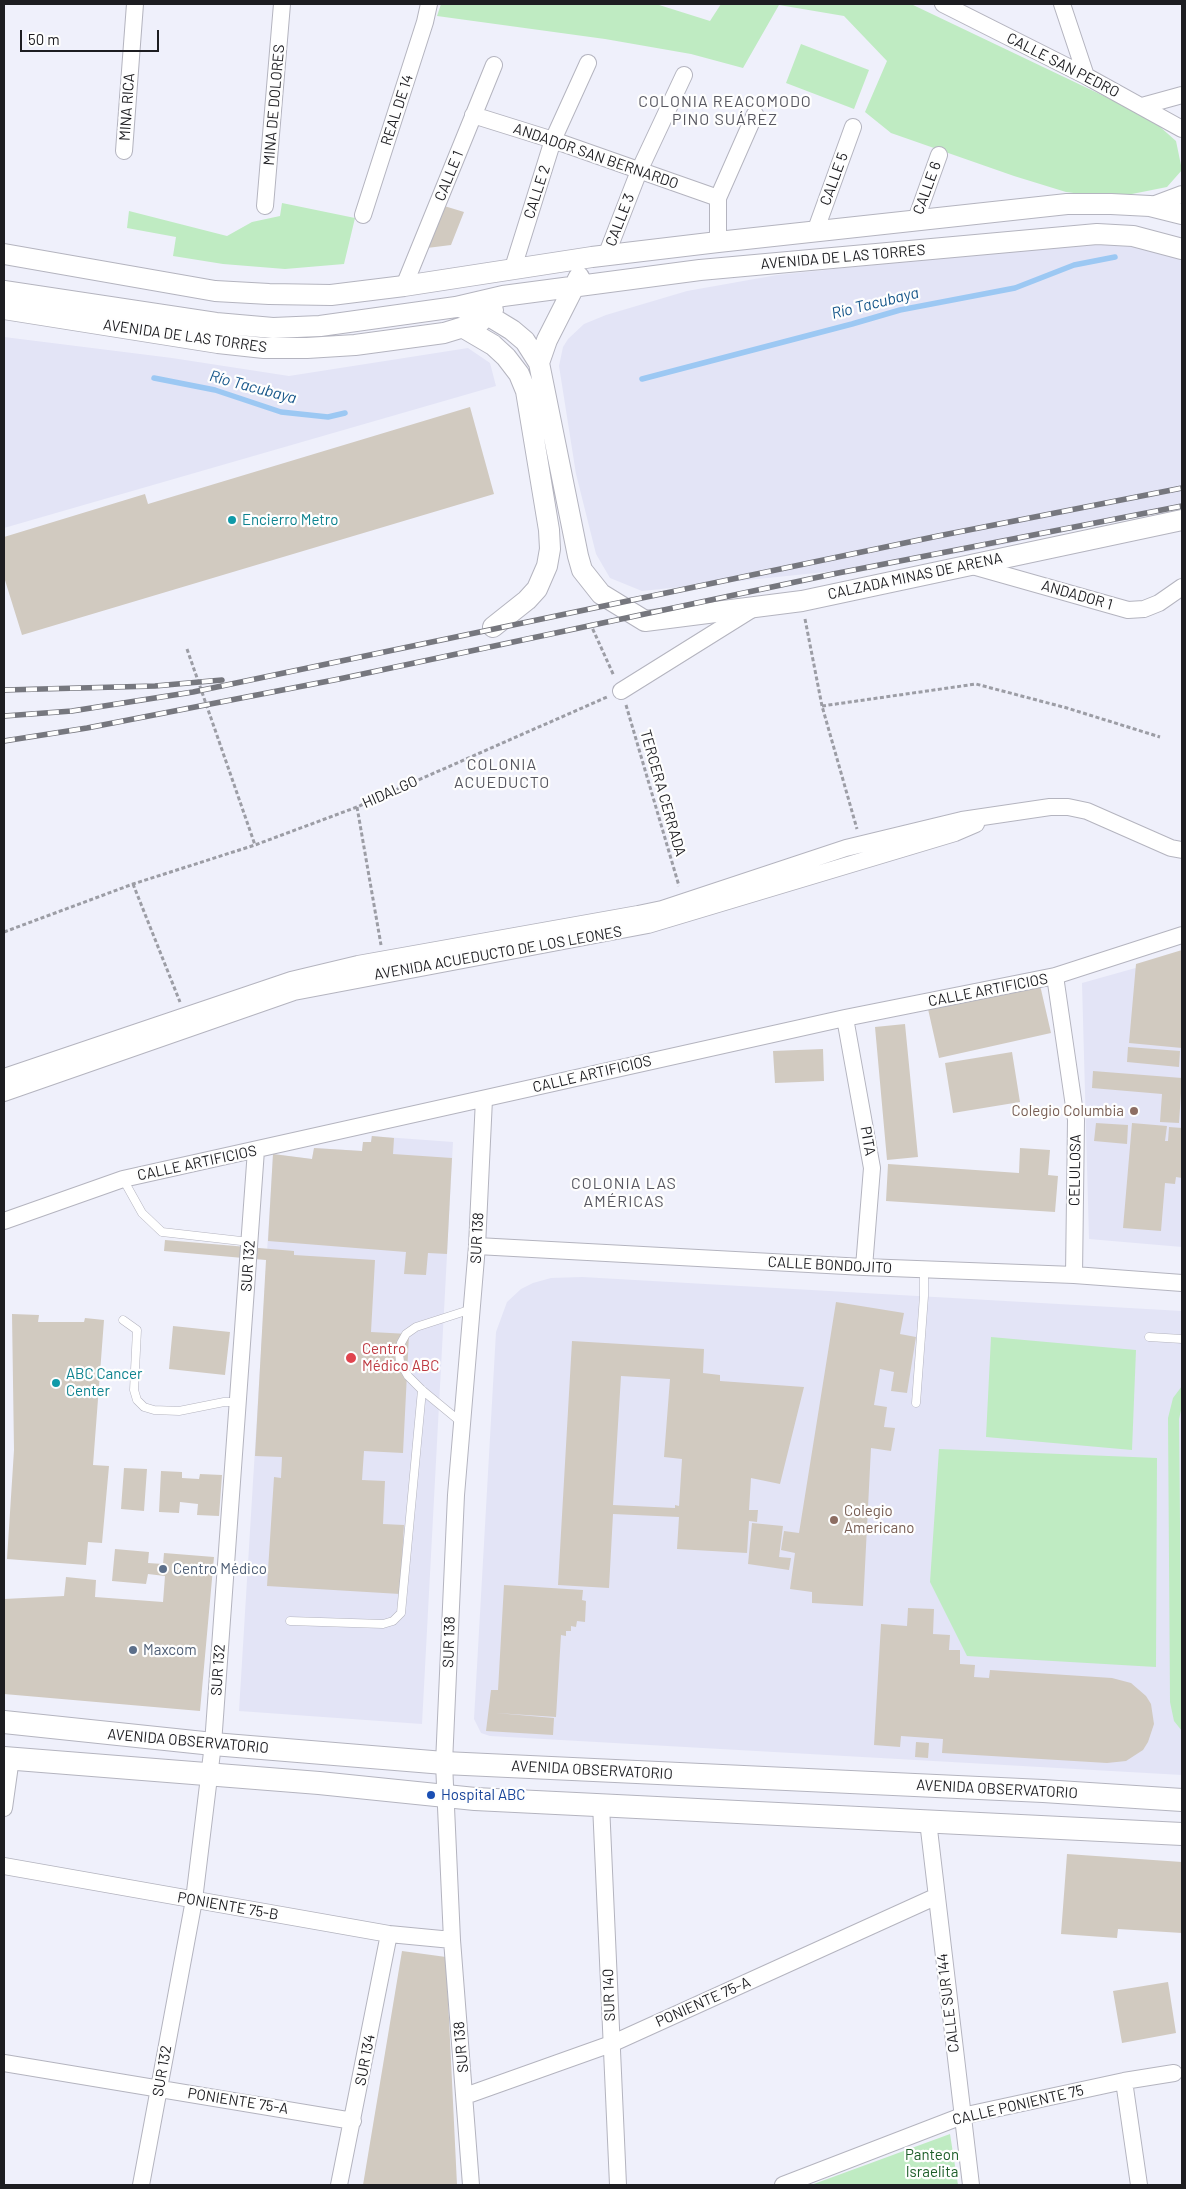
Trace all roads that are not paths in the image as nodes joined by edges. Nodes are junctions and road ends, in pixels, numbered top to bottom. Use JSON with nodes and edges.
{"nodes":[{"id":1,"x":135,"y":4,"type":"edge"},
{"id":2,"x":282,"y":4,"type":"edge"},
{"id":3,"x":429,"y":4,"type":"edge"},
{"id":4,"x":943,"y":4,"type":"edge"},
{"id":5,"x":1062,"y":4,"type":"edge"},
{"id":6,"x":588,"y":63,"type":"dead end"},
{"id":7,"x":494,"y":65,"type":"dead end"},
{"id":8,"x":684,"y":75,"type":"dead end"},
{"id":9,"x":1086,"y":76,"type":"junction"},
{"id":10,"x":1182,"y":95,"type":"edge"},
{"id":11,"x":1142,"y":106,"type":"junction"},
{"id":12,"x":755,"y":114,"type":"dead end"},
{"id":13,"x":473,"y":115,"type":"junction"},
{"id":14,"x":853,"y":127,"type":"dead end"},
{"id":15,"x":1182,"y":129,"type":"edge"},
{"id":16,"x":553,"y":140,"type":"junction"},
{"id":17,"x":124,"y":150,"type":"dead end"},
{"id":18,"x":939,"y":155,"type":"dead end"},
{"id":19,"x":639,"y":171,"type":"junction"},
{"id":20,"x":1182,"y":194,"type":"edge"},
{"id":21,"x":718,"y":198,"type":"junction"},
{"id":22,"x":265,"y":206,"type":"dead end"},
{"id":23,"x":1150,"y":206,"type":"junction"},
{"id":24,"x":1182,"y":214,"type":"edge"},
{"id":25,"x":363,"y":215,"type":"dead end"},
{"id":26,"x":915,"y":222,"type":"junction"},
{"id":27,"x":815,"y":232,"type":"junction"},
{"id":28,"x":718,"y":242,"type":"junction"},
{"id":29,"x":1182,"y":250,"type":"edge"},
{"id":30,"x":4,"y":254,"type":"edge"},
{"id":31,"x":599,"y":256,"type":"junction"},
{"id":32,"x":513,"y":268,"type":"junction"},
{"id":33,"x":404,"y":286,"type":"junction"},
{"id":34,"x":574,"y":286,"type":"junction"},
{"id":35,"x":4,"y":291,"type":"edge"},
{"id":36,"x":503,"y":296,"type":"junction"},
{"id":37,"x":456,"y":307,"type":"junction"},
{"id":38,"x":4,"y":309,"type":"edge"},
{"id":39,"x":489,"y":316,"type":"junction"},
{"id":40,"x":464,"y":328,"type":"junction"},
{"id":41,"x":540,"y":363,"type":"junction"},
{"id":42,"x":1182,"y":520,"type":"edge"},
{"id":43,"x":967,"y":565,"type":"junction"},
{"id":44,"x":1182,"y":587,"type":"edge"},
{"id":45,"x":756,"y":607,"type":"junction"},
{"id":46,"x":493,"y":627,"type":"dead end"},
{"id":47,"x":621,"y":691,"type":"road end"},
{"id":48,"x":994,"y":816,"type":"junction"},
{"id":49,"x":1182,"y":850,"type":"edge"},
{"id":50,"x":1182,"y":935,"type":"edge"},
{"id":51,"x":1055,"y":976,"type":"junction"},
{"id":52,"x":845,"y":1018,"type":"junction"},
{"id":53,"x":4,"y":1077,"type":"edge"},
{"id":54,"x":4,"y":1093,"type":"edge"},
{"id":55,"x":484,"y":1100,"type":"junction"},
{"id":56,"x":256,"y":1150,"type":"junction"},
{"id":57,"x":123,"y":1179,"type":"junction"},
{"id":58,"x":4,"y":1220,"type":"edge"},
{"id":59,"x":250,"y":1242,"type":"junction"},
{"id":60,"x":477,"y":1246,"type":"junction"},
{"id":61,"x":864,"y":1267,"type":"junction"},
{"id":62,"x":924,"y":1269,"type":"junction"},
{"id":63,"x":1074,"y":1275,"type":"junction"},
{"id":64,"x":1182,"y":1283,"type":"edge"},
{"id":65,"x":472,"y":1308,"type":"junction"},
{"id":66,"x":123,"y":1320,"type":"dead end"},
{"id":67,"x":1149,"y":1337,"type":"dead end"},
{"id":68,"x":1182,"y":1339,"type":"edge"},
{"id":69,"x":422,"y":1390,"type":"junction"},
{"id":70,"x":238,"y":1402,"type":"junction"},
{"id":71,"x":916,"y":1403,"type":"dead end"},
{"id":72,"x":462,"y":1423,"type":"junction"},
{"id":73,"x":290,"y":1621,"type":"dead end"},
{"id":74,"x":4,"y":1722,"type":"edge"},
{"id":75,"x":212,"y":1744,"type":"junction"},
{"id":76,"x":7,"y":1758,"type":"edge"},
{"id":77,"x":444,"y":1763,"type":"junction"},
{"id":78,"x":209,"y":1775,"type":"junction"},
{"id":79,"x":446,"y":1797,"type":"junction"},
{"id":80,"x":1182,"y":1800,"type":"edge"},
{"id":81,"x":601,"y":1804,"type":"junction"},
{"id":82,"x":4,"y":1808,"type":"edge"},
{"id":83,"x":928,"y":1821,"type":"junction"},
{"id":84,"x":1182,"y":1834,"type":"edge"},
{"id":85,"x":4,"y":1866,"type":"edge"},
{"id":86,"x":935,"y":1897,"type":"junction"},
{"id":87,"x":194,"y":1900,"type":"junction"},
{"id":88,"x":389,"y":1934,"type":"junction"},
{"id":89,"x":452,"y":1940,"type":"junction"},
{"id":90,"x":611,"y":2044,"type":"junction"},
{"id":91,"x":4,"y":2063,"type":"edge"},
{"id":92,"x":1174,"y":2073,"type":"dead end"},
{"id":93,"x":1124,"y":2081,"type":"junction"},
{"id":94,"x":159,"y":2088,"type":"junction"},
{"id":95,"x":465,"y":2096,"type":"junction"},
{"id":96,"x":962,"y":2116,"type":"junction"},
{"id":97,"x":353,"y":2121,"type":"junction"},
{"id":98,"x":142,"y":2185,"type":"edge"},
{"id":99,"x":339,"y":2185,"type":"edge"},
{"id":100,"x":470,"y":2185,"type":"edge"},
{"id":101,"x":618,"y":2185,"type":"edge"},
{"id":102,"x":783,"y":2185,"type":"edge"},
{"id":103,"x":971,"y":2185,"type":"edge"},
{"id":104,"x":1139,"y":2185,"type":"edge"}],
"edges":[{"from":1,"to":17,"type":"street","name":"MINA RICA"},
{"from":2,"to":22,"type":"street","name":"MINA DE DOLORES"},
{"from":3,"to":25,"type":"street","name":"REAL DE 14"},
{"from":4,"to":9,"type":"street","name":"CALLE SAN PEDRO"},
{"from":5,"to":9,"type":"street"},
{"from":6,"to":16,"type":"street","name":"CALLE 2"},
{"from":7,"to":13,"type":"street","name":"CALLE 1"},
{"from":8,"to":19,"type":"street","name":"CALLE 3"},
{"from":9,"to":11,"type":"street","name":"CALLE SAN PEDRO"},
{"from":10,"to":11,"type":"street"},
{"from":11,"to":15,"type":"street","name":"CALLE SAN PEDRO"},
{"from":12,"to":21,"type":"street"},
{"from":13,"to":16,"type":"street","name":"ANDADOR SAN BERNARDO"},
{"from":13,"to":33,"type":"street","name":"CALLE 1"},
{"from":14,"to":27,"type":"street","name":"CALLE 5"},
{"from":16,"to":19,"type":"street","name":"ANDADOR SAN BERNARDO"},
{"from":16,"to":32,"type":"street","name":"CALLE 2"},
{"from":18,"to":26,"type":"street","name":"CALLE 6"},
{"from":19,"to":21,"type":"street","name":"ANDADOR SAN BERNARDO"},
{"from":19,"to":31,"type":"street","name":"CALLE 3"},
{"from":20,"to":23,"type":"street"},
{"from":21,"to":28,"type":"street"},
{"from":23,"to":24,"type":"street","name":"AVENIDA DE LAS TORRES"},
{"from":23,"to":26,"type":"street","name":"AVENIDA DE LAS TORRES"},
{"from":26,"to":27,"type":"street","name":"AVENIDA DE LAS TORRES"},
{"from":27,"to":28,"type":"street","name":"AVENIDA DE LAS TORRES"},
{"from":28,"to":31,"type":"street","name":"AVENIDA DE LAS TORRES"},
{"from":29,"to":34,"type":"street","name":"AVENIDA DE LAS TORRES"},
{"from":30,"to":33,"type":"street","name":"AVENIDA DE LAS TORRES"},
{"from":31,"to":32,"type":"street","name":"AVENIDA DE LAS TORRES"},
{"from":31,"to":34,"type":"street"},
{"from":32,"to":33,"type":"street","name":"AVENIDA DE LAS TORRES"},
{"from":32,"to":36,"type":"street","name":"AVENIDA DE LAS TORRES"},
{"from":34,"to":36,"type":"street","name":"AVENIDA DE LAS TORRES"},
{"from":34,"to":41,"type":"street"},
{"from":35,"to":37,"type":"street","name":"AVENIDA DE LAS TORRES"},
{"from":36,"to":37,"type":"street","name":"AVENIDA DE LAS TORRES"},
{"from":36,"to":39,"type":"street","name":"AVENIDA DE LAS TORRES"},
{"from":37,"to":39,"type":"street"},
{"from":38,"to":40,"type":"street","name":"AVENIDA DE LAS TORRES"},
{"from":39,"to":40,"type":"street","name":"AVENIDA DE LAS TORRES"},
{"from":39,"to":41,"type":"street"},
{"from":40,"to":46,"type":"street"},
{"from":41,"to":45,"type":"street","name":"CALZADA MINAS DE ARENA"},
{"from":42,"to":43,"type":"street","name":"CALZADA MINAS DE ARENA"},
{"from":43,"to":44,"type":"street","name":"ANDADOR 1"},
{"from":43,"to":45,"type":"street","name":"CALZADA MINAS DE ARENA"},
{"from":45,"to":47,"type":"street"},
{"from":48,"to":49,"type":"street","name":"AVENIDA ACUEDUCTO DE LOS LEONES"},
{"from":48,"to":53,"type":"street","name":"AVENIDA ACUEDUCTO DE LOS LEONES"},
{"from":48,"to":54,"type":"street","name":"AVENIDA ACUEDUCTO DE LOS LEONES"},
{"from":50,"to":51,"type":"street","name":"CALLE ARTIFICIOS"},
{"from":51,"to":52,"type":"street","name":"CALLE ARTIFICIOS"},
{"from":51,"to":63,"type":"street","name":"CELULOSA"},
{"from":52,"to":55,"type":"street","name":"CALLE ARTIFICIOS"},
{"from":52,"to":61,"type":"street","name":"PITA"},
{"from":55,"to":56,"type":"street","name":"CALLE ARTIFICIOS"},
{"from":55,"to":60,"type":"street","name":"SUR 138"},
{"from":56,"to":57,"type":"street","name":"CALLE ARTIFICIOS"},
{"from":56,"to":59,"type":"street","name":"SUR 132"},
{"from":57,"to":58,"type":"street","name":"CALLE ARTIFICIOS"},
{"from":57,"to":59,"type":"lane"},
{"from":59,"to":70,"type":"street","name":"SUR 132"},
{"from":60,"to":61,"type":"street","name":"CALLE BONDOJITO"},
{"from":60,"to":65,"type":"street","name":"SUR 138"},
{"from":61,"to":62,"type":"street","name":"CALLE BONDOJITO"},
{"from":62,"to":63,"type":"street","name":"CALLE BONDOJITO"},
{"from":62,"to":71,"type":"lane"},
{"from":63,"to":64,"type":"street","name":"CALLE BONDOJITO"},
{"from":65,"to":69,"type":"lane"},
{"from":65,"to":72,"type":"street","name":"SUR 138"},
{"from":66,"to":70,"type":"lane"},
{"from":67,"to":68,"type":"lane"},
{"from":69,"to":72,"type":"lane"},
{"from":69,"to":73,"type":"lane"},
{"from":70,"to":75,"type":"street","name":"SUR 132"},
{"from":72,"to":77,"type":"street","name":"SUR 138"},
{"from":74,"to":75,"type":"main road","name":"AVENIDA OBSERVATORIO"},
{"from":75,"to":77,"type":"main road","name":"AVENIDA OBSERVATORIO"},
{"from":75,"to":78,"type":"street","name":"SUR 132"},
{"from":76,"to":78,"type":"main road"},
{"from":76,"to":82,"type":"street"},
{"from":77,"to":79,"type":"street","name":"SUR 138"},
{"from":77,"to":80,"type":"main road","name":"AVENIDA OBSERVATORIO"},
{"from":78,"to":79,"type":"main road"},
{"from":78,"to":87,"type":"street","name":"SUR 132"},
{"from":79,"to":81,"type":"main road"},
{"from":79,"to":89,"type":"street","name":"SUR 138"},
{"from":81,"to":83,"type":"main road"},
{"from":81,"to":90,"type":"street","name":"SUR 140"},
{"from":83,"to":84,"type":"main road"},
{"from":83,"to":86,"type":"street","name":"CALLE SUR 144"},
{"from":85,"to":87,"type":"street","name":"PONIENTE 75-B"},
{"from":86,"to":90,"type":"street","name":"PONIENTE 75-A"},
{"from":86,"to":96,"type":"street","name":"CALLE SUR 144"},
{"from":87,"to":88,"type":"street","name":"PONIENTE 75-B"},
{"from":87,"to":94,"type":"street","name":"SUR 132"},
{"from":88,"to":89,"type":"street","name":"PONIENTE 75-B"},
{"from":88,"to":97,"type":"street","name":"SUR 134"},
{"from":89,"to":95,"type":"street","name":"SUR 138"},
{"from":90,"to":95,"type":"street","name":"PONIENTE 75-A"},
{"from":90,"to":101,"type":"street","name":"SUR 140"},
{"from":91,"to":94,"type":"street","name":"PONIENTE 75-A"},
{"from":92,"to":93,"type":"street","name":"CALLE PONIENTE 75"},
{"from":93,"to":96,"type":"street","name":"CALLE PONIENTE 75"},
{"from":93,"to":104,"type":"street"},
{"from":94,"to":97,"type":"street","name":"PONIENTE 75-A"},
{"from":94,"to":98,"type":"street","name":"SUR 132"},
{"from":95,"to":100,"type":"street","name":"SUR 138"},
{"from":96,"to":102,"type":"street","name":"CALLE PONIENTE 75"},
{"from":96,"to":103,"type":"street","name":"CALLE SUR 144"},
{"from":97,"to":99,"type":"street","name":"SUR 134"}]}
